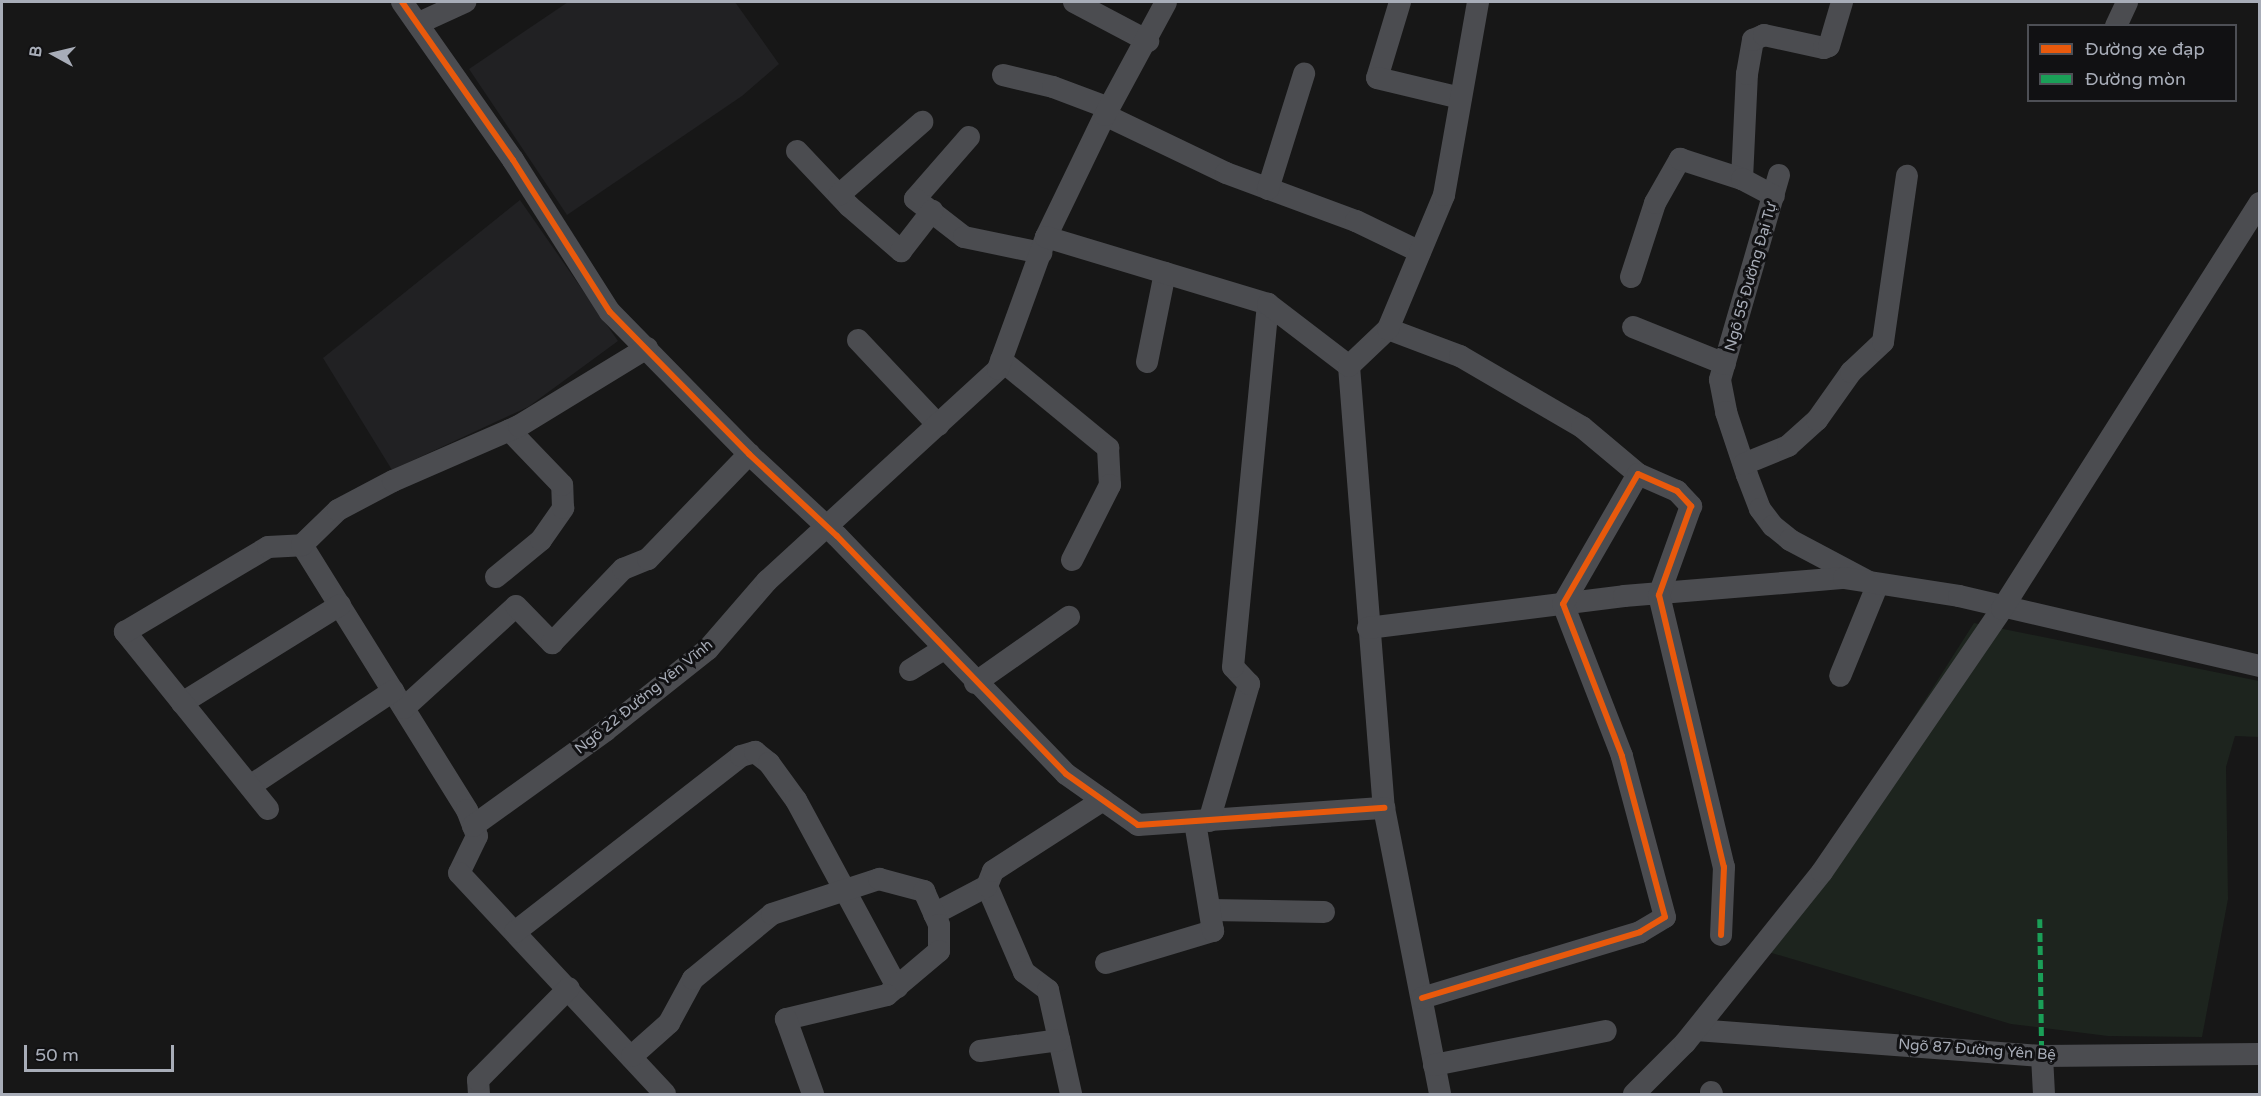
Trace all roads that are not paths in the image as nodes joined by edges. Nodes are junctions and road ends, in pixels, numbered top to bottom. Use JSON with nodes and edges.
{"nodes":[{"id":1,"x":402,"y":2,"type":"edge"},
{"id":2,"x":465,"y":2,"type":"edge"},
{"id":3,"x":1074,"y":2,"type":"edge"},
{"id":4,"x":1167,"y":2,"type":"edge"},
{"id":5,"x":1400,"y":2,"type":"edge"},
{"id":6,"x":1478,"y":2,"type":"edge"},
{"id":7,"x":1842,"y":2,"type":"edge"},
{"id":8,"x":2127,"y":2,"type":"edge"},
{"id":9,"x":419,"y":23,"type":"junction"},
{"id":10,"x":2117,"y":24,"type":"edge"},
{"id":11,"x":1148,"y":41,"type":"junction"},
{"id":12,"x":1304,"y":74,"type":"dead end"},
{"id":13,"x":1003,"y":75,"type":"dead end"},
{"id":14,"x":1461,"y":98,"type":"junction"},
{"id":15,"x":1107,"y":112,"type":"junction"},
{"id":16,"x":922,"y":122,"type":"dead end"},
{"id":17,"x":969,"y":137,"type":"dead end"},
{"id":18,"x":797,"y":151,"type":"dead end"},
{"id":19,"x":1907,"y":176,"type":"dead end"},
{"id":20,"x":1742,"y":179,"type":"junction"},
{"id":21,"x":1268,"y":189,"type":"junction"},
{"id":22,"x":840,"y":195,"type":"junction"},
{"id":23,"x":2259,"y":203,"type":"edge"},
{"id":24,"x":932,"y":211,"type":"junction"},
{"id":25,"x":1043,"y":245,"type":"junction"},
{"id":26,"x":1420,"y":252,"type":"junction"},
{"id":27,"x":1165,"y":273,"type":"junction"},
{"id":28,"x":1631,"y":277,"type":"dead end"},
{"id":29,"x":1268,"y":304,"type":"junction"},
{"id":30,"x":1633,"y":327,"type":"dead end"},
{"id":31,"x":1388,"y":329,"type":"junction"},
{"id":32,"x":858,"y":340,"type":"dead end"},
{"id":33,"x":647,"y":348,"type":"junction"},
{"id":34,"x":1001,"y":360,"type":"junction"},
{"id":35,"x":1147,"y":362,"type":"dead end"},
{"id":36,"x":1725,"y":364,"type":"junction"},
{"id":37,"x":1349,"y":366,"type":"junction"},
{"id":38,"x":938,"y":425,"type":"junction"},
{"id":39,"x":508,"y":430,"type":"junction"},
{"id":40,"x":749,"y":454,"type":"junction"},
{"id":41,"x":1744,"y":464,"type":"junction"},
{"id":42,"x":1638,"y":474,"type":"junction"},
{"id":43,"x":827,"y":527,"type":"junction"},
{"id":44,"x":302,"y":545,"type":"junction"},
{"id":45,"x":1072,"y":560,"type":"dead end"},
{"id":46,"x":496,"y":577,"type":"dead end"},
{"id":47,"x":1877,"y":586,"type":"junction"},
{"id":48,"x":1659,"y":595,"type":"junction"},
{"id":49,"x":1563,"y":604,"type":"junction"},
{"id":50,"x":340,"y":605,"type":"junction"},
{"id":51,"x":2002,"y":609,"type":"junction"},
{"id":52,"x":1069,"y":617,"type":"dead end"},
{"id":53,"x":1368,"y":628,"type":"junction"},
{"id":54,"x":943,"y":649,"type":"junction"},
{"id":55,"x":2259,"y":666,"type":"edge"},
{"id":56,"x":910,"y":670,"type":"dead end"},
{"id":57,"x":1840,"y":676,"type":"dead end"},
{"id":58,"x":975,"y":683,"type":"junction"},
{"id":59,"x":398,"y":699,"type":"junction"},
{"id":60,"x":182,"y":703,"type":"junction"},
{"id":61,"x":250,"y":786,"type":"junction"},
{"id":62,"x":1102,"y":800,"type":"junction"},
{"id":63,"x":1384,"y":808,"type":"junction"},
{"id":64,"x":268,"y":809,"type":"dead end"},
{"id":65,"x":1202,"y":822,"type":"junction"},
{"id":66,"x":473,"y":826,"type":"junction"},
{"id":67,"x":987,"y":886,"type":"junction"},
{"id":68,"x":845,"y":890,"type":"junction"},
{"id":69,"x":1210,"y":910,"type":"junction"},
{"id":70,"x":1324,"y":912,"type":"dead end"},
{"id":71,"x":934,"y":914,"type":"junction"},
{"id":72,"x":515,"y":932,"type":"junction"},
{"id":73,"x":1721,"y":934,"type":"dead end"},
{"id":74,"x":1106,"y":963,"type":"dead end"},
{"id":75,"x":897,"y":987,"type":"junction"},
{"id":76,"x":569,"y":988,"type":"junction"},
{"id":77,"x":1422,"y":998,"type":"junction"},
{"id":78,"x":1696,"y":1030,"type":"junction"},
{"id":79,"x":1606,"y":1031,"type":"dead end"},
{"id":80,"x":1059,"y":1040,"type":"junction"},
{"id":81,"x":980,"y":1051,"type":"dead end"},
{"id":82,"x":2259,"y":1054,"type":"edge"},
{"id":83,"x":632,"y":1056,"type":"junction"},
{"id":84,"x":2042,"y":1056,"type":"junction"},
{"id":85,"x":1434,"y":1065,"type":"junction"},
{"id":86,"x":479,"y":1095,"type":"edge"},
{"id":87,"x":666,"y":1095,"type":"edge"},
{"id":88,"x":813,"y":1095,"type":"edge"},
{"id":89,"x":1071,"y":1095,"type":"edge"},
{"id":90,"x":1440,"y":1095,"type":"edge"},
{"id":91,"x":1634,"y":1095,"type":"edge"},
{"id":92,"x":2044,"y":1095,"type":"edge"}],
"edges":[{"from":1,"to":9,"type":"street"},
{"from":2,"to":9,"type":"street"},
{"from":3,"to":11,"type":"street"},
{"from":4,"to":11,"type":"street","name":"Ngõ 22 Đường Yên Vĩnh"},
{"from":5,"to":14,"type":"street"},
{"from":6,"to":14,"type":"street"},
{"from":7,"to":20,"type":"street"},
{"from":8,"to":10,"type":"street"},
{"from":9,"to":33,"type":"street"},
{"from":11,"to":15,"type":"street","name":"Ngõ 22 Đường Yên Vĩnh"},
{"from":12,"to":21,"type":"street"},
{"from":13,"to":15,"type":"street"},
{"from":14,"to":26,"type":"street"},
{"from":15,"to":21,"type":"street"},
{"from":15,"to":25,"type":"street","name":"Ngõ 22 Đường Yên Vĩnh"},
{"from":16,"to":22,"type":"street"},
{"from":17,"to":24,"type":"street"},
{"from":18,"to":22,"type":"street"},
{"from":19,"to":41,"type":"street"},
{"from":20,"to":28,"type":"street","name":"Ngõ 55 Đường Đại Tự"},
{"from":20,"to":36,"type":"street","name":"Ngõ 55 Đường Đại Tự"},
{"from":21,"to":26,"type":"street"},
{"from":22,"to":24,"type":"street"},
{"from":23,"to":51,"type":"street"},
{"from":24,"to":25,"type":"street"},
{"from":25,"to":27,"type":"street"},
{"from":25,"to":34,"type":"street","name":"Ngõ 22 Đường Yên Vĩnh"},
{"from":26,"to":31,"type":"street"},
{"from":27,"to":29,"type":"street"},
{"from":27,"to":35,"type":"street"},
{"from":29,"to":37,"type":"street"},
{"from":29,"to":65,"type":"street"},
{"from":30,"to":36,"type":"street"},
{"from":31,"to":37,"type":"street"},
{"from":31,"to":42,"type":"street"},
{"from":32,"to":38,"type":"street"},
{"from":33,"to":39,"type":"street"},
{"from":33,"to":40,"type":"street"},
{"from":34,"to":38,"type":"street","name":"Ngõ 22 Đường Yên Vĩnh"},
{"from":34,"to":45,"type":"street"},
{"from":36,"to":41,"type":"street","name":"Ngõ 55 Đường Đại Tự"},
{"from":37,"to":53,"type":"street"},
{"from":38,"to":43,"type":"street","name":"Ngõ 22 Đường Yên Vĩnh"},
{"from":39,"to":44,"type":"street"},
{"from":39,"to":46,"type":"street"},
{"from":40,"to":43,"type":"street"},
{"from":40,"to":59,"type":"street"},
{"from":41,"to":47,"type":"street","name":"Ngõ 55 Đường Đại Tự"},
{"from":42,"to":48,"type":"street"},
{"from":42,"to":49,"type":"street"},
{"from":43,"to":54,"type":"street"},
{"from":43,"to":66,"type":"street","name":"Ngõ 22 Đường Yên Vĩnh"},
{"from":44,"to":50,"type":"street"},
{"from":44,"to":60,"type":"street"},
{"from":47,"to":48,"type":"street"},
{"from":47,"to":51,"type":"street"},
{"from":47,"to":57,"type":"street"},
{"from":48,"to":49,"type":"street"},
{"from":48,"to":73,"type":"street"},
{"from":49,"to":53,"type":"street"},
{"from":49,"to":77,"type":"street"},
{"from":50,"to":59,"type":"street"},
{"from":50,"to":60,"type":"street"},
{"from":51,"to":55,"type":"street"},
{"from":51,"to":78,"type":"street"},
{"from":52,"to":58,"type":"street"},
{"from":53,"to":63,"type":"street"},
{"from":54,"to":56,"type":"street"},
{"from":54,"to":58,"type":"street"},
{"from":58,"to":62,"type":"street"},
{"from":59,"to":61,"type":"street"},
{"from":59,"to":66,"type":"street"},
{"from":60,"to":61,"type":"street"},
{"from":61,"to":64,"type":"street"},
{"from":62,"to":65,"type":"street"},
{"from":62,"to":67,"type":"street"},
{"from":63,"to":65,"type":"street"},
{"from":63,"to":77,"type":"street"},
{"from":65,"to":69,"type":"street"},
{"from":66,"to":72,"type":"street"},
{"from":67,"to":71,"type":"street"},
{"from":67,"to":80,"type":"street"},
{"from":68,"to":71,"type":"street"},
{"from":68,"to":72,"type":"street"},
{"from":68,"to":75,"type":"street"},
{"from":68,"to":83,"type":"street"},
{"from":69,"to":70,"type":"street"},
{"from":69,"to":74,"type":"street"},
{"from":71,"to":75,"type":"street"},
{"from":72,"to":76,"type":"street"},
{"from":75,"to":88,"type":"street"},
{"from":76,"to":83,"type":"street"},
{"from":76,"to":86,"type":"street"},
{"from":77,"to":85,"type":"street"},
{"from":78,"to":84,"type":"street","name":"Ngõ 87 Đường Yên Bệ"},
{"from":78,"to":91,"type":"street"},
{"from":79,"to":85,"type":"street"},
{"from":80,"to":81,"type":"street"},
{"from":80,"to":89,"type":"street"},
{"from":82,"to":84,"type":"street","name":"Ngõ 87 Đường Yên Bệ"},
{"from":83,"to":87,"type":"street"},
{"from":84,"to":92,"type":"street"},
{"from":85,"to":90,"type":"street"}]}
